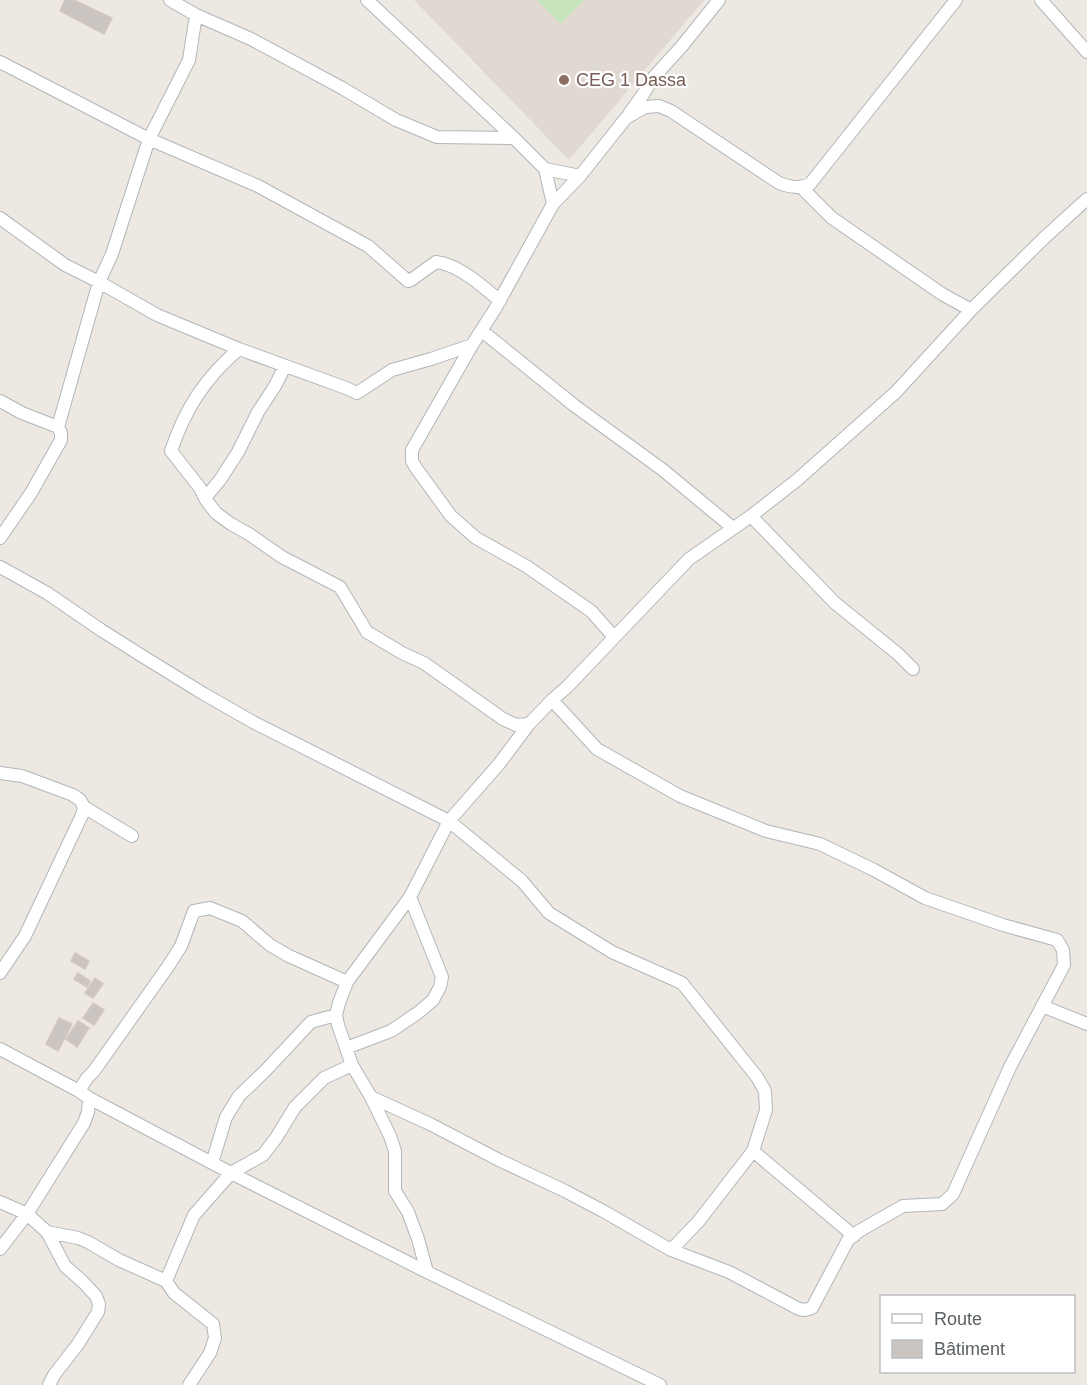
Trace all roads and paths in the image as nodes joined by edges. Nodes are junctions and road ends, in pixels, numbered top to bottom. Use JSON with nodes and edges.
{"nodes":[{"id":1,"x":170,"y":0,"type":"edge"},
{"id":2,"x":367,"y":0,"type":"edge"},
{"id":3,"x":718,"y":0,"type":"edge"},
{"id":4,"x":956,"y":0,"type":"edge"},
{"id":5,"x":1041,"y":0,"type":"edge"},
{"id":6,"x":196,"y":15,"type":"junction"},
{"id":7,"x":1087,"y":52,"type":"edge"},
{"id":8,"x":0,"y":62,"type":"edge"},
{"id":9,"x":626,"y":118,"type":"junction"},
{"id":10,"x":514,"y":138,"type":"junction"},
{"id":11,"x":149,"y":139,"type":"junction"},
{"id":12,"x":545,"y":169,"type":"junction"},
{"id":13,"x":580,"y":176,"type":"junction"},
{"id":14,"x":802,"y":188,"type":"junction"},
{"id":15,"x":1087,"y":199,"type":"edge"},
{"id":16,"x":553,"y":204,"type":"junction"},
{"id":17,"x":0,"y":218,"type":"edge"},
{"id":18,"x":99,"y":282,"type":"junction"},
{"id":19,"x":500,"y":301,"type":"junction"},
{"id":20,"x":971,"y":310,"type":"junction"},
{"id":21,"x":482,"y":331,"type":"junction"},
{"id":22,"x":472,"y":345,"type":"junction"},
{"id":23,"x":239,"y":350,"type":"junction"},
{"id":24,"x":285,"y":366,"type":"junction"},
{"id":25,"x":0,"y":401,"type":"edge"},
{"id":26,"x":58,"y":427,"type":"junction"},
{"id":27,"x":205,"y":498,"type":"junction"},
{"id":28,"x":751,"y":516,"type":"junction"},
{"id":29,"x":733,"y":528,"type":"junction"},
{"id":30,"x":0,"y":538,"type":"edge"},
{"id":31,"x":0,"y":567,"type":"edge"},
{"id":32,"x":614,"y":637,"type":"junction"},
{"id":33,"x":913,"y":669,"type":"dead end"},
{"id":34,"x":552,"y":700,"type":"junction"},
{"id":35,"x":529,"y":724,"type":"junction"},
{"id":36,"x":0,"y":773,"type":"edge"},
{"id":37,"x":84,"y":807,"type":"junction"},
{"id":38,"x":449,"y":821,"type":"junction"},
{"id":39,"x":132,"y":836,"type":"dead end"},
{"id":40,"x":410,"y":897,"type":"junction"},
{"id":41,"x":0,"y":973,"type":"edge"},
{"id":42,"x":347,"y":982,"type":"junction"},
{"id":43,"x":1042,"y":1006,"type":"junction"},
{"id":44,"x":336,"y":1015,"type":"junction"},
{"id":45,"x":1087,"y":1024,"type":"edge"},
{"id":46,"x":346,"y":1048,"type":"junction"},
{"id":47,"x":0,"y":1049,"type":"edge"},
{"id":48,"x":352,"y":1065,"type":"junction"},
{"id":49,"x":84,"y":1095,"type":"junction"},
{"id":50,"x":371,"y":1097,"type":"junction"},
{"id":51,"x":753,"y":1151,"type":"junction"},
{"id":52,"x":212,"y":1163,"type":"junction"},
{"id":53,"x":231,"y":1173,"type":"junction"},
{"id":54,"x":0,"y":1203,"type":"edge"},
{"id":55,"x":27,"y":1214,"type":"junction"},
{"id":56,"x":47,"y":1232,"type":"junction"},
{"id":57,"x":854,"y":1236,"type":"junction"},
{"id":58,"x":0,"y":1249,"type":"edge"},
{"id":59,"x":671,"y":1250,"type":"junction"},
{"id":60,"x":427,"y":1272,"type":"junction"},
{"id":61,"x":166,"y":1281,"type":"junction"},
{"id":62,"x":49,"y":1385,"type":"edge"},
{"id":63,"x":189,"y":1385,"type":"edge"},
{"id":64,"x":660,"y":1385,"type":"edge"}],
"edges":[{"from":1,"to":6,"type":"street"},
{"from":2,"to":10,"type":"street"},
{"from":3,"to":9,"type":"street"},
{"from":4,"to":14,"type":"street"},
{"from":5,"to":7,"type":"street"},
{"from":6,"to":10,"type":"street"},
{"from":6,"to":11,"type":"street"},
{"from":8,"to":11,"type":"street"},
{"from":9,"to":13,"type":"street"},
{"from":9,"to":14,"type":"street"},
{"from":10,"to":12,"type":"street"},
{"from":11,"to":18,"type":"street"},
{"from":11,"to":19,"type":"street"},
{"from":12,"to":13,"type":"street"},
{"from":12,"to":16,"type":"street"},
{"from":13,"to":16,"type":"street"},
{"from":14,"to":20,"type":"street"},
{"from":15,"to":20,"type":"street"},
{"from":16,"to":19,"type":"street"},
{"from":17,"to":18,"type":"street"},
{"from":18,"to":23,"type":"street"},
{"from":18,"to":26,"type":"street"},
{"from":19,"to":21,"type":"street"},
{"from":20,"to":28,"type":"street"},
{"from":21,"to":22,"type":"street"},
{"from":21,"to":29,"type":"street"},
{"from":22,"to":24,"type":"street"},
{"from":22,"to":32,"type":"street"},
{"from":23,"to":24,"type":"street"},
{"from":23,"to":27,"type":"street"},
{"from":24,"to":27,"type":"street"},
{"from":25,"to":26,"type":"street"},
{"from":26,"to":30,"type":"street"},
{"from":27,"to":35,"type":"street"},
{"from":28,"to":29,"type":"street"},
{"from":28,"to":33,"type":"street"},
{"from":29,"to":32,"type":"street"},
{"from":31,"to":38,"type":"street"},
{"from":32,"to":34,"type":"street"},
{"from":34,"to":35,"type":"street"},
{"from":34,"to":43,"type":"street"},
{"from":35,"to":38,"type":"street"},
{"from":36,"to":37,"type":"street"},
{"from":37,"to":39,"type":"street"},
{"from":37,"to":41,"type":"street"},
{"from":38,"to":40,"type":"street"},
{"from":38,"to":51,"type":"street"},
{"from":40,"to":42,"type":"street"},
{"from":40,"to":46,"type":"street"},
{"from":42,"to":44,"type":"street"},
{"from":42,"to":49,"type":"street"},
{"from":43,"to":45,"type":"street"},
{"from":43,"to":57,"type":"street"},
{"from":44,"to":46,"type":"street"},
{"from":44,"to":52,"type":"street"},
{"from":46,"to":48,"type":"street"},
{"from":47,"to":49,"type":"street"},
{"from":48,"to":50,"type":"street"},
{"from":48,"to":53,"type":"street"},
{"from":49,"to":52,"type":"street"},
{"from":49,"to":55,"type":"street"},
{"from":50,"to":59,"type":"street"},
{"from":50,"to":60,"type":"street"},
{"from":51,"to":57,"type":"street"},
{"from":51,"to":59,"type":"street"},
{"from":52,"to":53,"type":"street"},
{"from":53,"to":60,"type":"street"},
{"from":53,"to":61,"type":"street"},
{"from":54,"to":55,"type":"street"},
{"from":55,"to":56,"type":"street"},
{"from":55,"to":58,"type":"street"},
{"from":56,"to":61,"type":"street"},
{"from":56,"to":62,"type":"street"},
{"from":57,"to":59,"type":"street"},
{"from":60,"to":64,"type":"street"},
{"from":61,"to":63,"type":"street"}]}
